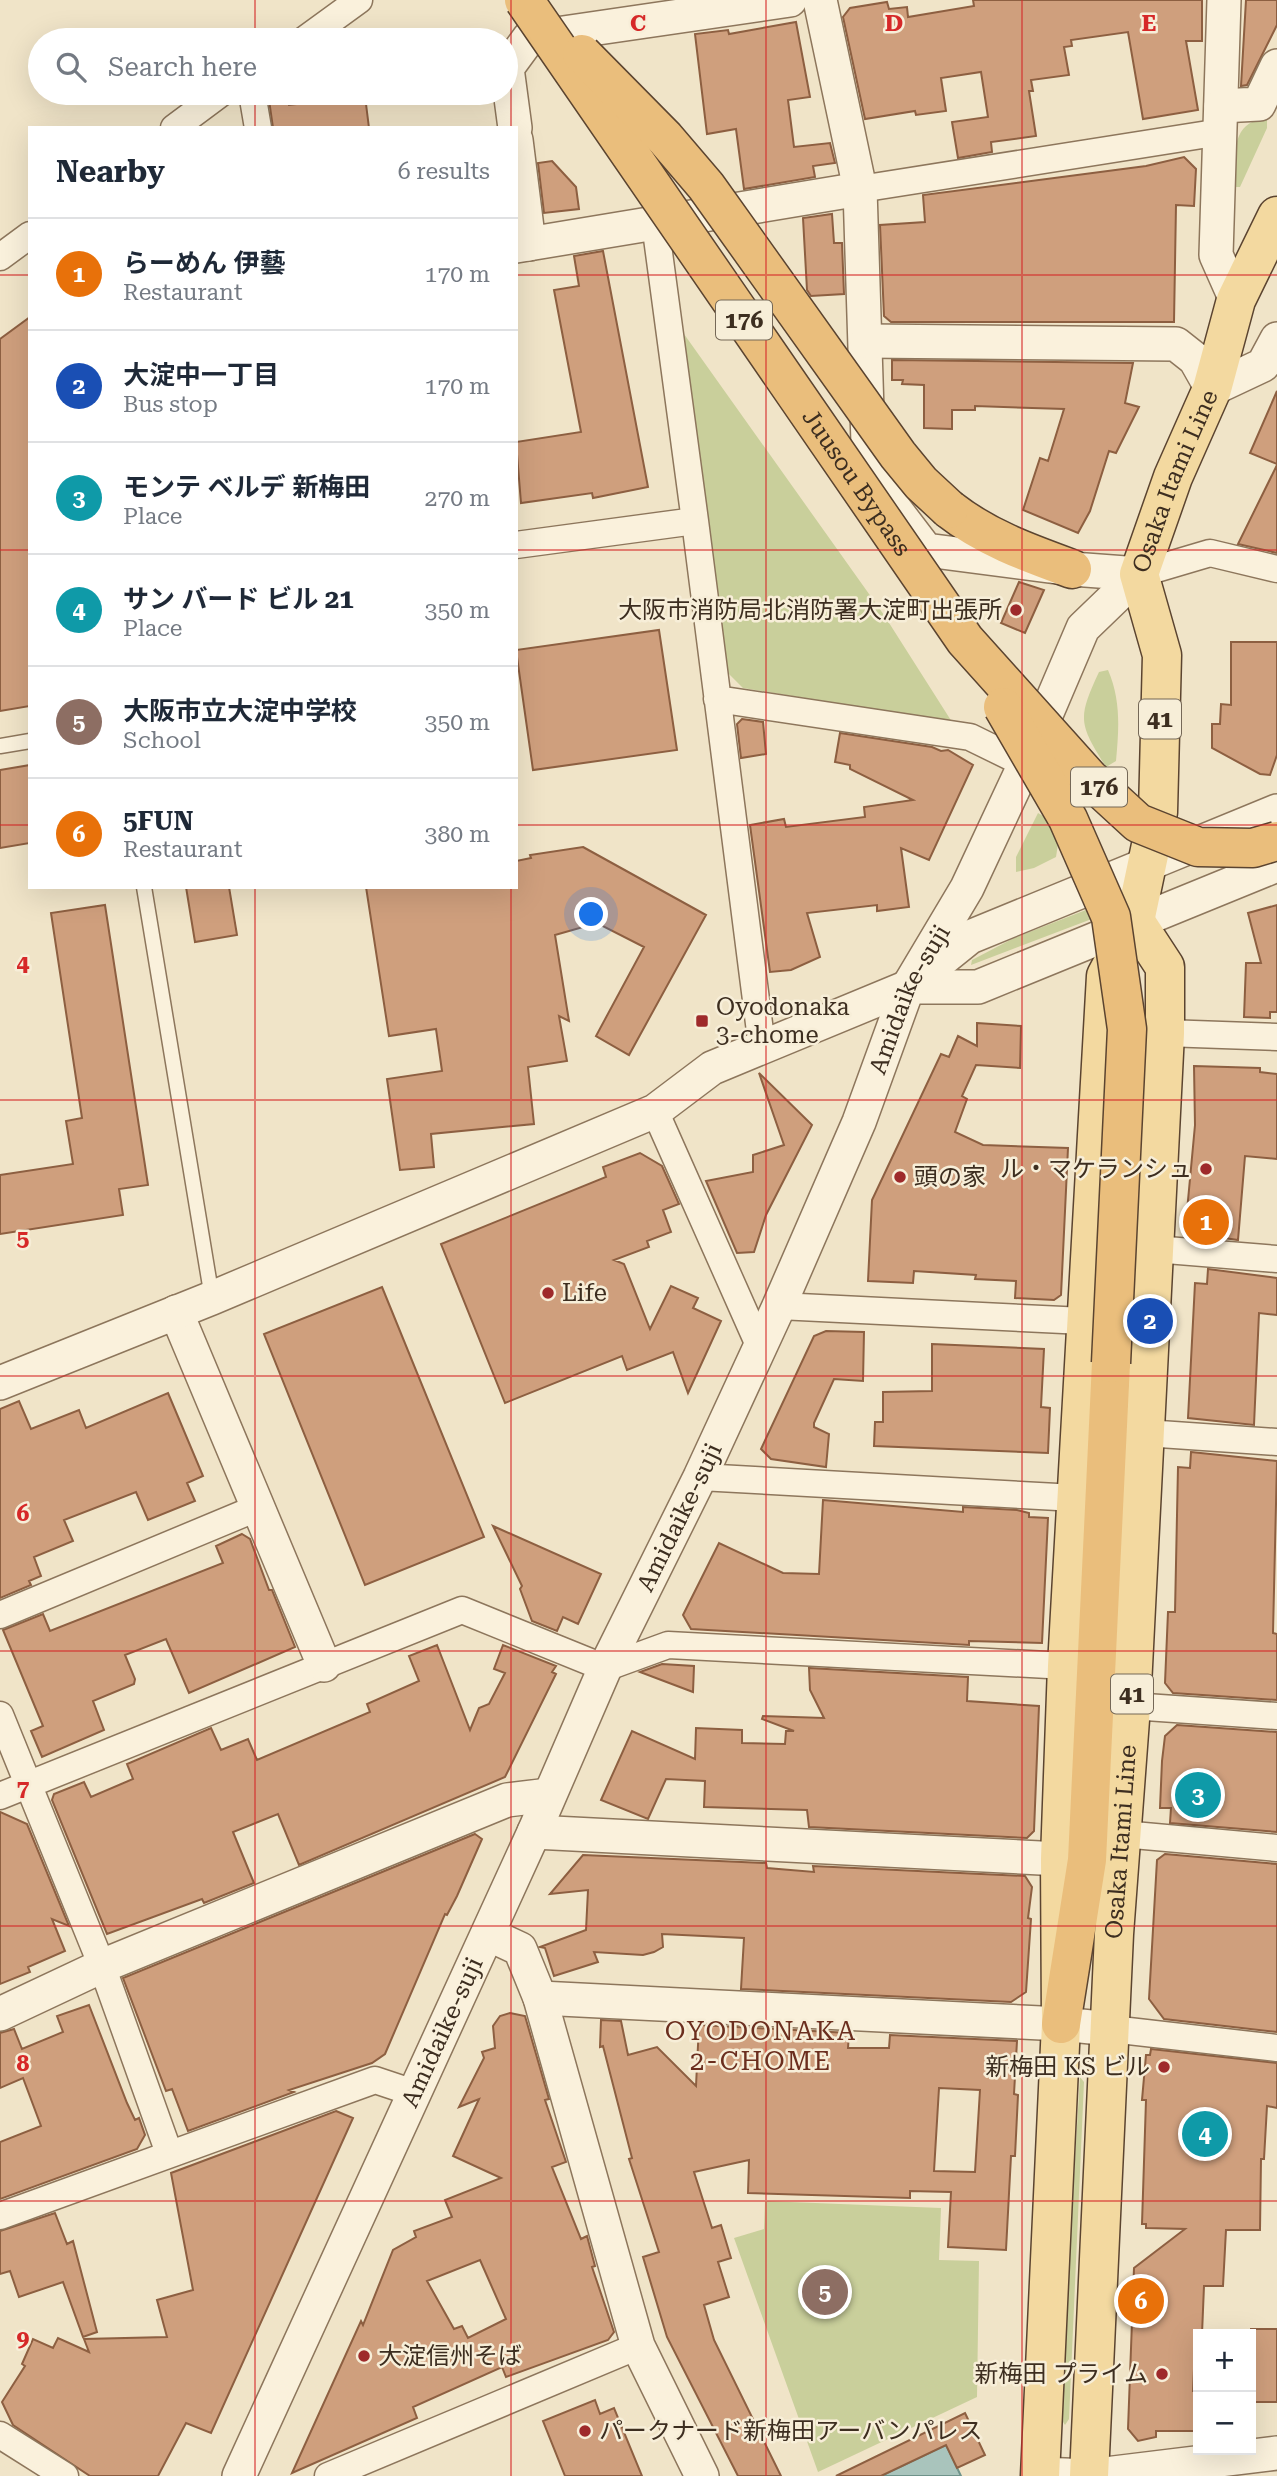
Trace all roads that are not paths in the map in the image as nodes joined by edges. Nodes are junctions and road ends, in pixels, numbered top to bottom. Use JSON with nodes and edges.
{"nodes":[{"id":1,"x":359,"y":0,"type":"edge"},
{"id":2,"x":524,"y":0,"type":"edge"},
{"id":3,"x":529,"y":0,"type":"edge"},
{"id":4,"x":790,"y":0,"type":"edge"},
{"id":5,"x":820,"y":0,"type":"edge"},
{"id":6,"x":1224,"y":0,"type":"edge"},
{"id":7,"x":320,"y":28,"type":"edge"},
{"id":8,"x":518,"y":54,"type":"edge"},
{"id":9,"x":1277,"y":66,"type":"edge"},
{"id":10,"x":205,"y":105,"type":"edge"},
{"id":11,"x":254,"y":105,"type":"edge"},
{"id":12,"x":512,"y":105,"type":"edge"},
{"id":13,"x":1221,"y":119,"type":"junction"},
{"id":14,"x":177,"y":126,"type":"edge"},
{"id":15,"x":258,"y":126,"type":"edge"},
{"id":16,"x":515,"y":126,"type":"edge"},
{"id":17,"x":518,"y":170,"type":"edge"},
{"id":18,"x":860,"y":189,"type":"junction"},
{"id":19,"x":1277,"y":216,"type":"edge"},
{"id":20,"x":655,"y":223,"type":"junction"},
{"id":21,"x":28,"y":236,"type":"edge"},
{"id":22,"x":523,"y":245,"type":"edge"},
{"id":23,"x":0,"y":257,"type":"edge"},
{"id":24,"x":1236,"y":300,"type":"junction"},
{"id":25,"x":1277,"y":339,"type":"edge"},
{"id":26,"x":867,"y":341,"type":"junction"},
{"id":27,"x":1212,"y":389,"type":"junction"},
{"id":28,"x":695,"y":521,"type":"junction"},
{"id":29,"x":518,"y":545,"type":"edge"},
{"id":30,"x":1072,"y":569,"type":"junction"},
{"id":31,"x":1277,"y":569,"type":"edge"},
{"id":32,"x":1139,"y":574,"type":"junction"},
{"id":33,"x":965,"y":640,"type":"junction"},
{"id":34,"x":717,"y":699,"type":"junction"},
{"id":35,"x":28,"y":741,"type":"edge"},
{"id":36,"x":0,"y":746,"type":"edge"},
{"id":37,"x":1025,"y":764,"type":"junction"},
{"id":38,"x":1277,"y":810,"type":"edge"},
{"id":39,"x":1277,"y":841,"type":"edge"},
{"id":40,"x":1277,"y":865,"type":"edge"},
{"id":41,"x":1147,"y":866,"type":"junction"},
{"id":42,"x":144,"y":889,"type":"edge"},
{"id":43,"x":1135,"y":921,"type":"junction"},
{"id":44,"x":908,"y":988,"type":"junction"},
{"id":45,"x":1166,"y":1033,"type":"junction"},
{"id":46,"x":1277,"y":1037,"type":"edge"},
{"id":47,"x":762,"y":1047,"type":"junction"},
{"id":48,"x":655,"y":1111,"type":"junction"},
{"id":49,"x":1154,"y":1249,"type":"junction"},
{"id":50,"x":1277,"y":1259,"type":"edge"},
{"id":51,"x":212,"y":1298,"type":"junction"},
{"id":52,"x":779,"y":1306,"type":"junction"},
{"id":53,"x":176,"y":1312,"type":"junction"},
{"id":54,"x":1084,"y":1321,"type":"junction"},
{"id":55,"x":760,"y":1345,"type":"junction"},
{"id":56,"x":0,"y":1383,"type":"edge"},
{"id":57,"x":1144,"y":1433,"type":"junction"},
{"id":58,"x":1277,"y":1442,"type":"edge"},
{"id":59,"x":700,"y":1477,"type":"junction"},
{"id":60,"x":1076,"y":1498,"type":"junction"},
{"id":61,"x":257,"y":1508,"type":"junction"},
{"id":62,"x":0,"y":1615,"type":"edge"},
{"id":63,"x":324,"y":1665,"type":"junction"},
{"id":64,"x":1067,"y":1667,"type":"junction"},
{"id":65,"x":605,"y":1668,"type":"junction"},
{"id":66,"x":1132,"y":1706,"type":"junction"},
{"id":67,"x":0,"y":1715,"type":"edge"},
{"id":68,"x":1277,"y":1716,"type":"edge"},
{"id":69,"x":28,"y":1783,"type":"junction"},
{"id":70,"x":549,"y":1795,"type":"junction"},
{"id":71,"x":0,"y":1796,"type":"edge"},
{"id":72,"x":534,"y":1832,"type":"junction"},
{"id":73,"x":1122,"y":1834,"type":"junction"},
{"id":74,"x":1277,"y":1848,"type":"edge"},
{"id":75,"x":1060,"y":1859,"type":"junction"},
{"id":76,"x":488,"y":1934,"type":"junction"},
{"id":77,"x":102,"y":1966,"type":"junction"},
{"id":78,"x":540,"y":1998,"type":"junction"},
{"id":79,"x":0,"y":2014,"type":"edge"},
{"id":80,"x":1061,"y":2024,"type":"junction"},
{"id":81,"x":1111,"y":2029,"type":"junction"},
{"id":82,"x":1277,"y":2048,"type":"edge"},
{"id":83,"x":414,"y":2093,"type":"junction"},
{"id":84,"x":169,"y":2153,"type":"junction"},
{"id":85,"x":0,"y":2216,"type":"edge"},
{"id":86,"x":638,"y":2346,"type":"junction"},
{"id":87,"x":0,"y":2435,"type":"edge"},
{"id":88,"x":1277,"y":2453,"type":"edge"},
{"id":89,"x":1040,"y":2475,"type":"edge"},
{"id":90,"x":65,"y":2476,"type":"edge"},
{"id":91,"x":239,"y":2476,"type":"edge"},
{"id":92,"x":328,"y":2476,"type":"edge"},
{"id":93,"x":702,"y":2476,"type":"edge"},
{"id":94,"x":1089,"y":2476,"type":"edge"}],
"edges":[{"from":1,"to":7,"type":"street"},
{"from":2,"to":33,"type":"highway","name":"Juusou Bypass","number":"176","bridge":true},
{"from":3,"to":30,"type":"highway","bridge":true},
{"from":4,"to":8,"type":"street"},
{"from":5,"to":18,"type":"street"},
{"from":6,"to":13,"type":"street"},
{"from":9,"to":13,"type":"street"},
{"from":10,"to":14,"type":"street"},
{"from":11,"to":15,"type":"street"},
{"from":12,"to":16,"type":"street"},
{"from":13,"to":18,"type":"street"},
{"from":13,"to":24,"type":"street"},
{"from":17,"to":22,"type":"street"},
{"from":18,"to":20,"type":"street"},
{"from":18,"to":26,"type":"street"},
{"from":19,"to":24,"type":"main road","name":"Osaka Itami Line"},
{"from":20,"to":22,"type":"street"},
{"from":20,"to":28,"type":"street"},
{"from":21,"to":23,"type":"street"},
{"from":24,"to":27,"type":"main road","name":"Osaka Itami Line"},
{"from":25,"to":27,"type":"street"},
{"from":26,"to":27,"type":"street"},
{"from":26,"to":30,"type":"street"},
{"from":27,"to":32,"type":"main road","name":"Osaka Itami Line"},
{"from":28,"to":29,"type":"street"},
{"from":28,"to":34,"type":"street"},
{"from":30,"to":32,"type":"street"},
{"from":31,"to":32,"type":"street"},
{"from":32,"to":37,"type":"street","name":"Amidaike-suji"},
{"from":32,"to":41,"type":"main road","name":"Osaka Itami Line","number":"41"},
{"from":33,"to":39,"type":"highway","name":"Juusou Bypass","number":"176","bridge":true},
{"from":33,"to":80,"type":"highway","bridge":true},
{"from":34,"to":37,"type":"street"},
{"from":34,"to":47,"type":"street"},
{"from":35,"to":36,"type":"lane"},
{"from":37,"to":44,"type":"street","name":"Amidaike-suji"},
{"from":38,"to":41,"type":"street"},
{"from":40,"to":43,"type":"street"},
{"from":41,"to":43,"type":"main road","name":"Osaka Itami Line","number":"41"},
{"from":41,"to":44,"type":"street"},
{"from":42,"to":51,"type":"lane"},
{"from":43,"to":44,"type":"street"},
{"from":43,"to":45,"type":"main road","name":"Osaka Itami Line","number":"41"},
{"from":43,"to":54,"type":"main road","name":"Osaka Itami Line","number":"41"},
{"from":44,"to":47,"type":"street"},
{"from":44,"to":52,"type":"street","name":"Amidaike-suji"},
{"from":45,"to":46,"type":"street"},
{"from":45,"to":49,"type":"main road","name":"Osaka Itami Line","number":"41"},
{"from":47,"to":48,"type":"street"},
{"from":48,"to":51,"type":"street"},
{"from":48,"to":55,"type":"street"},
{"from":49,"to":50,"type":"street"},
{"from":49,"to":57,"type":"main road","name":"Osaka Itami Line","number":"41"},
{"from":51,"to":53,"type":"street"},
{"from":52,"to":54,"type":"street"},
{"from":52,"to":55,"type":"street","name":"Amidaike-suji"},
{"from":53,"to":56,"type":"street"},
{"from":53,"to":61,"type":"street"},
{"from":54,"to":60,"type":"main road","name":"Osaka Itami Line","number":"41"},
{"from":55,"to":59,"type":"street","name":"Amidaike-suji"},
{"from":57,"to":58,"type":"street"},
{"from":57,"to":66,"type":"main road","name":"Osaka Itami Line","number":"41"},
{"from":59,"to":60,"type":"street"},
{"from":59,"to":65,"type":"street","name":"Amidaike-suji"},
{"from":60,"to":64,"type":"main road","name":"Osaka Itami Line","number":"41"},
{"from":61,"to":62,"type":"street"},
{"from":61,"to":63,"type":"street"},
{"from":63,"to":65,"type":"street"},
{"from":63,"to":69,"type":"street"},
{"from":64,"to":65,"type":"street"},
{"from":64,"to":75,"type":"main road","name":"Osaka Itami Line","number":"41"},
{"from":65,"to":70,"type":"street","name":"Amidaike-suji"},
{"from":66,"to":68,"type":"street"},
{"from":66,"to":73,"type":"main road","name":"Osaka Itami Line","number":"41"},
{"from":67,"to":69,"type":"street"},
{"from":69,"to":71,"type":"street"},
{"from":69,"to":77,"type":"street"},
{"from":70,"to":72,"type":"street","name":"Amidaike-suji"},
{"from":70,"to":77,"type":"street"},
{"from":72,"to":75,"type":"street"},
{"from":72,"to":76,"type":"street","name":"Amidaike-suji"},
{"from":73,"to":74,"type":"street"},
{"from":73,"to":81,"type":"main road","name":"Osaka Itami Line","number":"41"},
{"from":75,"to":80,"type":"main road","name":"Osaka Itami Line","number":"41"},
{"from":76,"to":78,"type":"street"},
{"from":76,"to":83,"type":"street","name":"Amidaike-suji"},
{"from":77,"to":79,"type":"street"},
{"from":77,"to":84,"type":"street"},
{"from":78,"to":80,"type":"street"},
{"from":78,"to":86,"type":"street"},
{"from":80,"to":81,"type":"street"},
{"from":80,"to":89,"type":"main road","name":"Osaka Itami Line","number":"41"},
{"from":81,"to":82,"type":"street"},
{"from":81,"to":94,"type":"main road","name":"Osaka Itami Line","number":"41"},
{"from":83,"to":84,"type":"street"},
{"from":83,"to":91,"type":"street","name":"Amidaike-suji"},
{"from":84,"to":85,"type":"street"},
{"from":86,"to":92,"type":"street"},
{"from":86,"to":93,"type":"street"},
{"from":87,"to":90,"type":"street"},
{"from":88,"to":94,"type":"street"},
{"from":89,"to":94,"type":"street"}]}
